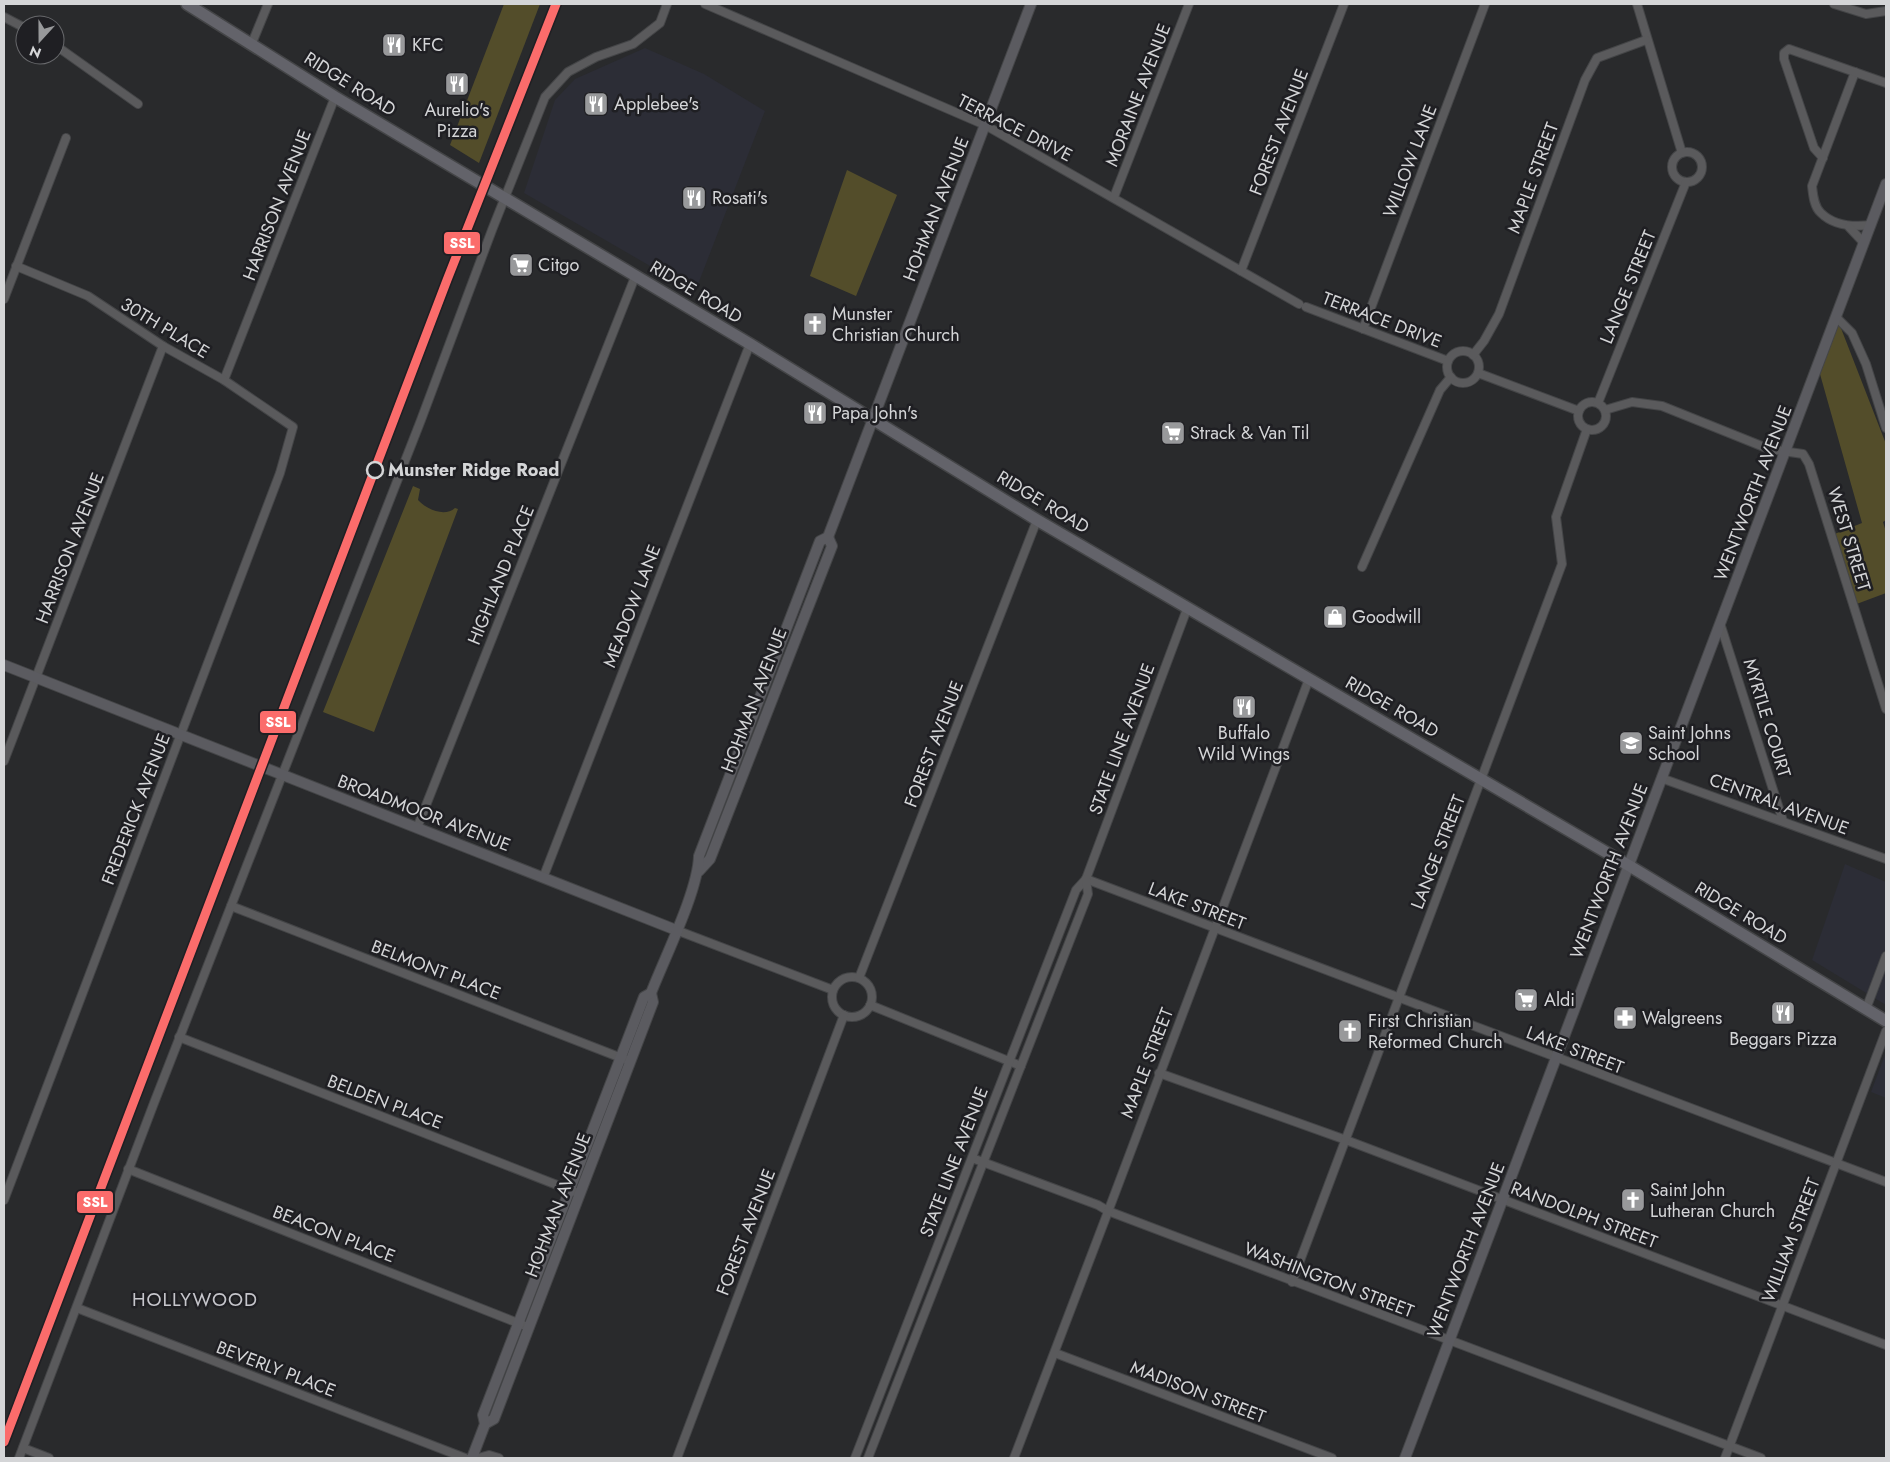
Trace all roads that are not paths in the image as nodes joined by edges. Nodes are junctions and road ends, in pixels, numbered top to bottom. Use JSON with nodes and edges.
{"nodes":[{"id":1,"x":187,"y":4,"type":"edge"},
{"id":2,"x":268,"y":4,"type":"edge"},
{"id":3,"x":667,"y":4,"type":"edge"},
{"id":4,"x":705,"y":4,"type":"edge"},
{"id":5,"x":1031,"y":4,"type":"edge"},
{"id":6,"x":1189,"y":4,"type":"edge"},
{"id":7,"x":1344,"y":4,"type":"edge"},
{"id":8,"x":1485,"y":4,"type":"edge"},
{"id":9,"x":1637,"y":4,"type":"edge"},
{"id":10,"x":1834,"y":4,"type":"edge"},
{"id":11,"x":1886,"y":12,"type":"edge"},
{"id":12,"x":1646,"y":40,"type":"junction"},
{"id":13,"x":252,"y":43,"type":"junction"},
{"id":14,"x":65,"y":52,"type":"edge"},
{"id":15,"x":1855,"y":72,"type":"junction"},
{"id":16,"x":1886,"y":84,"type":"edge"},
{"id":17,"x":336,"y":97,"type":"junction"},
{"id":18,"x":138,"y":104,"type":"dead end"},
{"id":19,"x":985,"y":125,"type":"junction"},
{"id":20,"x":66,"y":138,"type":"dead end"},
{"id":21,"x":1682,"y":153,"type":"junction"},
{"id":22,"x":1823,"y":158,"type":"junction"},
{"id":23,"x":1686,"y":182,"type":"junction"},
{"id":24,"x":1886,"y":184,"type":"edge"},
{"id":25,"x":505,"y":197,"type":"junction"},
{"id":26,"x":1114,"y":197,"type":"junction"},
{"id":27,"x":1871,"y":225,"type":"junction"},
{"id":28,"x":1849,"y":227,"type":"junction"},
{"id":29,"x":1864,"y":243,"type":"junction"},
{"id":30,"x":16,"y":266,"type":"junction"},
{"id":31,"x":1242,"y":272,"type":"junction"},
{"id":32,"x":636,"y":276,"type":"junction"},
{"id":33,"x":4,"y":299,"type":"edge"},
{"id":34,"x":1837,"y":318,"type":"junction"},
{"id":35,"x":1363,"y":329,"type":"junction"},
{"id":36,"x":750,"y":344,"type":"junction"},
{"id":37,"x":164,"y":346,"type":"junction"},
{"id":38,"x":1474,"y":355,"type":"junction"},
{"id":39,"x":1448,"y":361,"type":"junction"},
{"id":40,"x":1478,"y":373,"type":"junction"},
{"id":41,"x":1451,"y":377,"type":"junction"},
{"id":42,"x":224,"y":380,"type":"junction"},
{"id":43,"x":1598,"y":403,"type":"junction"},
{"id":44,"x":1605,"y":410,"type":"junction"},
{"id":45,"x":1579,"y":411,"type":"junction"},
{"id":46,"x":873,"y":419,"type":"junction"},
{"id":47,"x":293,"y":427,"type":"joint"},
{"id":48,"x":1886,"y":428,"type":"edge"},
{"id":49,"x":1587,"y":429,"type":"junction"},
{"id":50,"x":1786,"y":451,"type":"junction"},
{"id":51,"x":1037,"y":520,"type":"junction"},
{"id":52,"x":1362,"y":567,"type":"dead end"},
{"id":53,"x":1187,"y":609,"type":"junction"},
{"id":54,"x":1720,"y":623,"type":"junction"},
{"id":55,"x":4,"y":665,"type":"edge"},
{"id":56,"x":36,"y":678,"type":"junction"},
{"id":57,"x":1309,"y":679,"type":"junction"},
{"id":58,"x":1886,"y":709,"type":"edge"},
{"id":59,"x":180,"y":735,"type":"junction"},
{"id":60,"x":4,"y":761,"type":"edge"},
{"id":61,"x":281,"y":774,"type":"junction"},
{"id":62,"x":1661,"y":778,"type":"junction"},
{"id":63,"x":1482,"y":779,"type":"junction"},
{"id":64,"x":1784,"y":821,"type":"junction"},
{"id":65,"x":417,"y":828,"type":"junction"},
{"id":66,"x":1886,"y":859,"type":"edge"},
{"id":67,"x":1628,"y":865,"type":"junction"},
{"id":68,"x":543,"y":878,"type":"junction"},
{"id":69,"x":1086,"y":879,"type":"junction"},
{"id":70,"x":231,"y":906,"type":"junction"},
{"id":71,"x":1214,"y":929,"type":"junction"},
{"id":72,"x":676,"y":930,"type":"junction"},
{"id":73,"x":1886,"y":956,"type":"edge"},
{"id":74,"x":859,"y":978,"type":"junction"},
{"id":75,"x":833,"y":990,"type":"junction"},
{"id":76,"x":651,"y":992,"type":"junction"},
{"id":77,"x":1399,"y":999,"type":"junction"},
{"id":78,"x":870,"y":1005,"type":"junction"},
{"id":79,"x":1866,"y":1009,"type":"junction"},
{"id":80,"x":844,"y":1015,"type":"junction"},
{"id":81,"x":1886,"y":1021,"type":"edge"},
{"id":82,"x":1886,"y":1031,"type":"edge"},
{"id":83,"x":179,"y":1037,"type":"junction"},
{"id":84,"x":620,"y":1058,"type":"junction"},
{"id":85,"x":1555,"y":1059,"type":"junction"},
{"id":86,"x":1009,"y":1061,"type":"junction"},
{"id":87,"x":631,"y":1062,"type":"junction"},
{"id":88,"x":1022,"y":1066,"type":"junction"},
{"id":89,"x":1159,"y":1073,"type":"junction"},
{"id":90,"x":1346,"y":1140,"type":"junction"},
{"id":91,"x":972,"y":1158,"type":"junction"},
{"id":92,"x":984,"y":1163,"type":"junction"},
{"id":93,"x":1836,"y":1163,"type":"junction"},
{"id":94,"x":128,"y":1169,"type":"junction"},
{"id":95,"x":1886,"y":1182,"type":"edge"},
{"id":96,"x":569,"y":1190,"type":"junction"},
{"id":97,"x":580,"y":1194,"type":"junction"},
{"id":98,"x":4,"y":1200,"type":"edge"},
{"id":99,"x":1502,"y":1200,"type":"junction"},
{"id":100,"x":1108,"y":1211,"type":"junction"},
{"id":101,"x":1292,"y":1282,"type":"junction"},
{"id":102,"x":1782,"y":1306,"type":"junction"},
{"id":103,"x":76,"y":1308,"type":"junction"},
{"id":104,"x":518,"y":1323,"type":"junction"},
{"id":105,"x":529,"y":1327,"type":"junction"},
{"id":106,"x":1449,"y":1342,"type":"junction"},
{"id":107,"x":1886,"y":1345,"type":"edge"},
{"id":108,"x":1055,"y":1353,"type":"junction"},
{"id":109,"x":896,"y":1354,"type":"junction"},
{"id":110,"x":908,"y":1358,"type":"junction"},
{"id":111,"x":485,"y":1424,"type":"junction"},
{"id":112,"x":1729,"y":1446,"type":"junction"},
{"id":113,"x":23,"y":1448,"type":"junction"},
{"id":114,"x":19,"y":1458,"type":"edge"},
{"id":115,"x":49,"y":1458,"type":"edge"},
{"id":116,"x":465,"y":1458,"type":"edge"},
{"id":117,"x":472,"y":1458,"type":"edge"},
{"id":118,"x":478,"y":1458,"type":"edge"},
{"id":119,"x":499,"y":1458,"type":"edge"},
{"id":120,"x":677,"y":1458,"type":"edge"},
{"id":121,"x":855,"y":1458,"type":"edge"},
{"id":122,"x":868,"y":1458,"type":"edge"},
{"id":123,"x":1014,"y":1458,"type":"edge"},
{"id":124,"x":1332,"y":1458,"type":"edge"},
{"id":125,"x":1405,"y":1458,"type":"edge"},
{"id":126,"x":1725,"y":1458,"type":"edge"},
{"id":127,"x":1760,"y":1458,"type":"edge"}],
"edges":[{"from":1,"to":13,"type":"main road","name":"RIDGE ROAD"},
{"from":2,"to":13,"type":"street"},
{"from":3,"to":25,"type":"street"},
{"from":4,"to":19,"type":"street","name":"TERRACE DRIVE"},
{"from":5,"to":19,"type":"street","name":"HOHMAN AVENUE"},
{"from":6,"to":26,"type":"street","name":"MORAINE AVENUE"},
{"from":7,"to":31,"type":"street","name":"FOREST AVENUE"},
{"from":8,"to":35,"type":"street","name":"WILLOW LANE"},
{"from":9,"to":12,"type":"street"},
{"from":10,"to":11,"type":"street"},
{"from":12,"to":21,"type":"street"},
{"from":12,"to":38,"type":"street","name":"MAPLE STREET"},
{"from":13,"to":17,"type":"main road","name":"RIDGE ROAD"},
{"from":14,"to":18,"type":"street"},
{"from":15,"to":16,"type":"street"},
{"from":15,"to":22,"type":"street"},
{"from":15,"to":22,"type":"street"},
{"from":17,"to":25,"type":"main road","name":"RIDGE ROAD"},
{"from":17,"to":42,"type":"street","name":"HARRISON AVENUE"},
{"from":19,"to":26,"type":"street","name":"TERRACE DRIVE"},
{"from":19,"to":46,"type":"street","name":"HOHMAN AVENUE"},
{"from":20,"to":30,"type":"street"},
{"from":21,"to":23,"type":"street"},
{"from":21,"to":23,"type":"street"},
{"from":22,"to":28,"type":"street"},
{"from":23,"to":43,"type":"street","name":"LANGE STREET"},
{"from":24,"to":27,"type":"street","name":"WENTWORTH AVENUE"},
{"from":25,"to":32,"type":"main road","name":"RIDGE ROAD"},
{"from":25,"to":61,"type":"street"},
{"from":26,"to":31,"type":"street","name":"TERRACE DRIVE"},
{"from":27,"to":28,"type":"street"},
{"from":27,"to":29,"type":"street","name":"WENTWORTH AVENUE"},
{"from":28,"to":29,"type":"street"},
{"from":29,"to":34,"type":"street","name":"WENTWORTH AVENUE"},
{"from":30,"to":33,"type":"street"},
{"from":30,"to":37,"type":"street","name":"30TH PLACE"},
{"from":31,"to":35,"type":"street","name":"TERRACE DRIVE"},
{"from":32,"to":36,"type":"main road","name":"RIDGE ROAD"},
{"from":32,"to":65,"type":"street","name":"HIGHLAND PLACE"},
{"from":34,"to":48,"type":"street"},
{"from":34,"to":50,"type":"street","name":"WENTWORTH AVENUE"},
{"from":35,"to":39,"type":"street","name":"TERRACE DRIVE"},
{"from":36,"to":46,"type":"main road","name":"RIDGE ROAD"},
{"from":36,"to":68,"type":"street","name":"MEADOW LANE"},
{"from":37,"to":42,"type":"street","name":"30TH PLACE"},
{"from":37,"to":56,"type":"street","name":"HARRISON AVENUE"},
{"from":38,"to":39,"type":"street"},
{"from":38,"to":40,"type":"street"},
{"from":39,"to":41,"type":"street"},
{"from":40,"to":41,"type":"street"},
{"from":40,"to":45,"type":"street"},
{"from":41,"to":52,"type":"street"},
{"from":42,"to":47,"type":"street","name":"30TH PLACE"},
{"from":43,"to":44,"type":"street"},
{"from":43,"to":45,"type":"street"},
{"from":44,"to":49,"type":"street"},
{"from":44,"to":50,"type":"street"},
{"from":45,"to":49,"type":"street"},
{"from":46,"to":51,"type":"main road","name":"RIDGE ROAD"},
{"from":46,"to":72,"type":"street","name":"HOHMAN AVENUE"},
{"from":47,"to":59,"type":"street","name":"FREDERICK AVENUE"},
{"from":49,"to":63,"type":"street","name":"LANGE STREET"},
{"from":50,"to":54,"type":"street","name":"WENTWORTH AVENUE"},
{"from":50,"to":58,"type":"street","name":"WEST STREET"},
{"from":51,"to":53,"type":"main road","name":"RIDGE ROAD"},
{"from":51,"to":74,"type":"street","name":"FOREST AVENUE"},
{"from":53,"to":57,"type":"main road","name":"RIDGE ROAD"},
{"from":53,"to":69,"type":"street","name":"STATE LINE AVENUE"},
{"from":54,"to":62,"type":"street","name":"WENTWORTH AVENUE"},
{"from":54,"to":64,"type":"street","name":"MYRTLE COURT"},
{"from":55,"to":56,"type":"street","name":"BROADMOOR AVENUE"},
{"from":56,"to":59,"type":"street","name":"BROADMOOR AVENUE"},
{"from":56,"to":60,"type":"street","name":"HARRISON AVENUE"},
{"from":57,"to":63,"type":"main road","name":"RIDGE ROAD"},
{"from":57,"to":71,"type":"street","name":"MAPLE STREET"},
{"from":59,"to":61,"type":"street","name":"BROADMOOR AVENUE"},
{"from":59,"to":98,"type":"street","name":"FREDERICK AVENUE"},
{"from":61,"to":65,"type":"street","name":"BROADMOOR AVENUE"},
{"from":61,"to":70,"type":"street"},
{"from":62,"to":64,"type":"street","name":"CENTRAL AVENUE"},
{"from":62,"to":67,"type":"street","name":"WENTWORTH AVENUE"},
{"from":63,"to":67,"type":"main road","name":"RIDGE ROAD"},
{"from":63,"to":77,"type":"street","name":"LANGE STREET"},
{"from":64,"to":66,"type":"street","name":"CENTRAL AVENUE"},
{"from":65,"to":68,"type":"street","name":"BROADMOOR AVENUE"},
{"from":67,"to":79,"type":"main road","name":"RIDGE ROAD"},
{"from":67,"to":85,"type":"street","name":"WENTWORTH AVENUE"},
{"from":68,"to":72,"type":"street","name":"BROADMOOR AVENUE"},
{"from":69,"to":71,"type":"street","name":"LAKE STREET"},
{"from":69,"to":86,"type":"street","name":"STATE LINE AVENUE"},
{"from":69,"to":88,"type":"street","name":"STATE LINE AVENUE"},
{"from":70,"to":83,"type":"street"},
{"from":70,"to":84,"type":"street","name":"BELMONT PLACE"},
{"from":71,"to":77,"type":"street","name":"LAKE STREET"},
{"from":71,"to":89,"type":"street","name":"MAPLE STREET"},
{"from":72,"to":75,"type":"street","name":"BROADMOOR AVENUE"},
{"from":72,"to":76,"type":"street","name":"HOHMAN AVENUE"},
{"from":73,"to":79,"type":"street"},
{"from":74,"to":75,"type":"street"},
{"from":74,"to":78,"type":"street"},
{"from":75,"to":80,"type":"street"},
{"from":76,"to":84,"type":"street","name":"HOHMAN AVENUE"},
{"from":76,"to":87,"type":"street","name":"HOHMAN AVENUE"},
{"from":77,"to":85,"type":"street","name":"LAKE STREET"},
{"from":77,"to":90,"type":"street","name":"LANGE STREET"},
{"from":78,"to":80,"type":"street"},
{"from":78,"to":86,"type":"street"},
{"from":79,"to":81,"type":"main road","name":"RIDGE ROAD"},
{"from":80,"to":120,"type":"street","name":"FOREST AVENUE"},
{"from":82,"to":93,"type":"street","name":"WILLIAM STREET"},
{"from":83,"to":94,"type":"street"},
{"from":83,"to":96,"type":"street","name":"BELDEN PLACE"},
{"from":84,"to":87,"type":"street","name":"BELMONT PLACE"},
{"from":84,"to":96,"type":"street","name":"HOHMAN AVENUE"},
{"from":85,"to":93,"type":"street","name":"LAKE STREET"},
{"from":85,"to":99,"type":"street","name":"WENTWORTH AVENUE"},
{"from":86,"to":88,"type":"street"},
{"from":86,"to":91,"type":"street","name":"STATE LINE AVENUE"},
{"from":87,"to":97,"type":"street","name":"HOHMAN AVENUE"},
{"from":88,"to":92,"type":"street","name":"STATE LINE AVENUE"},
{"from":89,"to":90,"type":"street","name":"RANDOLPH STREET"},
{"from":89,"to":100,"type":"street","name":"MAPLE STREET"},
{"from":90,"to":99,"type":"street","name":"RANDOLPH STREET"},
{"from":90,"to":101,"type":"street","name":"LANGE STREET"},
{"from":91,"to":92,"type":"street","name":"WASHINGTON STREET"},
{"from":91,"to":109,"type":"street","name":"STATE LINE AVENUE"},
{"from":92,"to":100,"type":"street","name":"WASHINGTON STREET"},
{"from":92,"to":110,"type":"street","name":"STATE LINE AVENUE"},
{"from":93,"to":95,"type":"street","name":"LAKE STREET"},
{"from":93,"to":102,"type":"street","name":"WILLIAM STREET"},
{"from":94,"to":103,"type":"street"},
{"from":94,"to":104,"type":"street","name":"BEACON PLACE"},
{"from":96,"to":97,"type":"street","name":"BELDEN PLACE"},
{"from":96,"to":104,"type":"street","name":"HOHMAN AVENUE"},
{"from":97,"to":105,"type":"street","name":"HOHMAN AVENUE"},
{"from":99,"to":102,"type":"street","name":"RANDOLPH STREET"},
{"from":99,"to":106,"type":"street","name":"WENTWORTH AVENUE"},
{"from":100,"to":101,"type":"street","name":"WASHINGTON STREET"},
{"from":100,"to":108,"type":"street","name":"MAPLE STREET"},
{"from":101,"to":106,"type":"street","name":"WASHINGTON STREET"},
{"from":102,"to":107,"type":"street","name":"RANDOLPH STREET"},
{"from":102,"to":112,"type":"street","name":"WILLIAM STREET"},
{"from":103,"to":113,"type":"street"},
{"from":103,"to":116,"type":"street","name":"BEVERLY PLACE"},
{"from":104,"to":105,"type":"street","name":"BEACON PLACE"},
{"from":104,"to":111,"type":"street","name":"HOHMAN AVENUE"},
{"from":105,"to":111,"type":"street","name":"HOHMAN AVENUE"},
{"from":106,"to":112,"type":"street","name":"WASHINGTON STREET"},
{"from":106,"to":125,"type":"street","name":"WENTWORTH AVENUE"},
{"from":108,"to":123,"type":"street","name":"MAPLE STREET"},
{"from":108,"to":124,"type":"street","name":"MADISON STREET"},
{"from":109,"to":110,"type":"street"},
{"from":109,"to":121,"type":"street","name":"STATE LINE AVENUE"},
{"from":110,"to":122,"type":"street","name":"STATE LINE AVENUE"},
{"from":111,"to":117,"type":"street","name":"HOHMAN AVENUE"},
{"from":112,"to":126,"type":"street","name":"WILLIAM STREET"},
{"from":112,"to":127,"type":"street","name":"WASHINGTON STREET"},
{"from":113,"to":114,"type":"street"},
{"from":113,"to":115,"type":"street"},
{"from":118,"to":119,"type":"street"}]}
